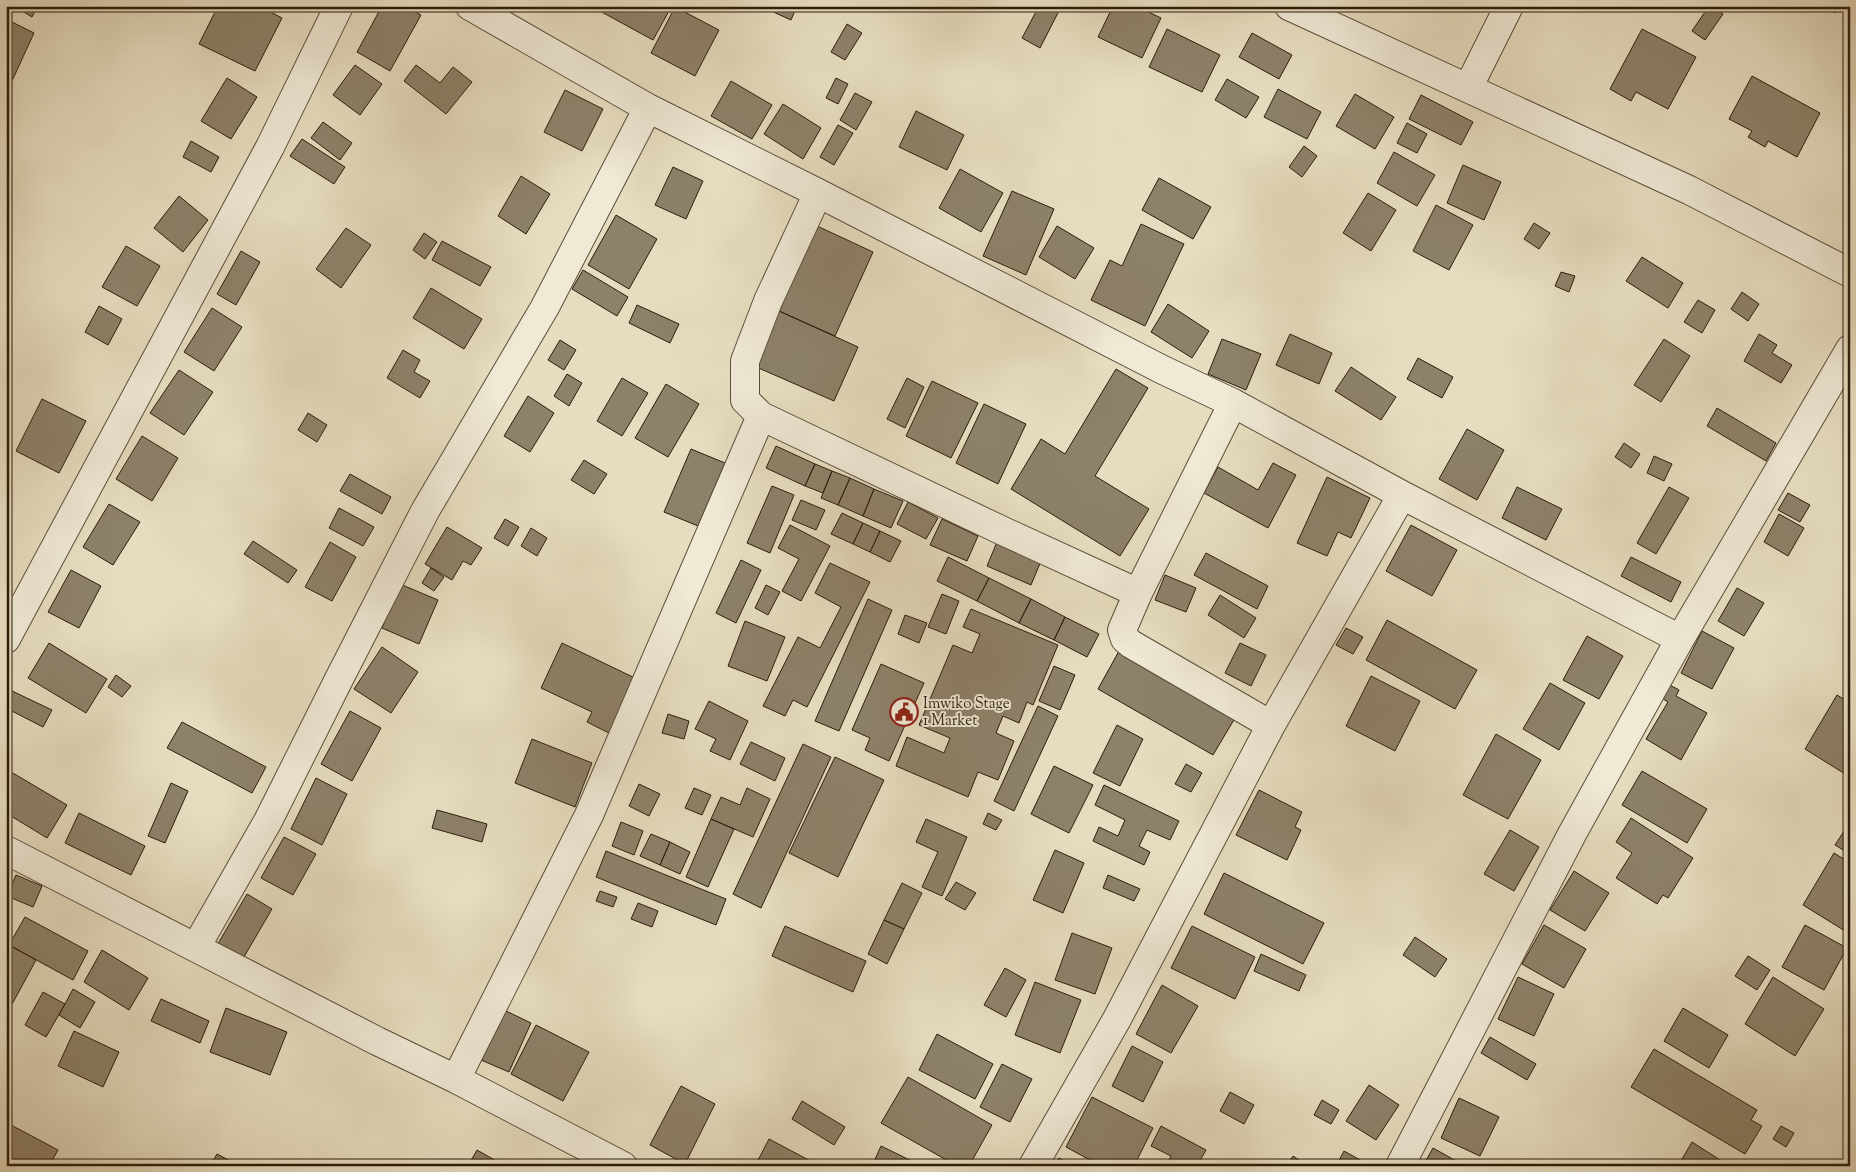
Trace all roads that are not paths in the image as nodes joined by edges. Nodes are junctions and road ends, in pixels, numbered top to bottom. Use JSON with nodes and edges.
{"nodes":[{"id":1,"x":339,"y":6,"type":"edge"},
{"id":2,"x":470,"y":6,"type":"edge"},
{"id":3,"x":1289,"y":6,"type":"edge"},
{"id":4,"x":1509,"y":6,"type":"edge"},
{"id":5,"x":1468,"y":88,"type":"junction"},
{"id":6,"x":648,"y":108,"type":"junction"},
{"id":7,"x":818,"y":192,"type":"junction"},
{"id":8,"x":1850,"y":273,"type":"edge"},
{"id":9,"x":1850,"y":349,"type":"edge"},
{"id":10,"x":1233,"y":403,"type":"junction"},
{"id":11,"x":761,"y":416,"type":"junction"},
{"id":12,"x":1402,"y":495,"type":"junction"},
{"id":13,"x":1138,"y":593,"type":"junction"},
{"id":14,"x":6,"y":638,"type":"edge"},
{"id":15,"x":1680,"y":639,"type":"junction"},
{"id":16,"x":1271,"y":725,"type":"junction"},
{"id":17,"x":6,"y":850,"type":"edge"},
{"id":18,"x":196,"y":947,"type":"junction"},
{"id":19,"x":456,"y":1080,"type":"junction"},
{"id":20,"x":623,"y":1166,"type":"edge"},
{"id":21,"x":1032,"y":1166,"type":"edge"},
{"id":22,"x":1400,"y":1166,"type":"edge"}],
"edges":[{"from":1,"to":14,"type":"street"},
{"from":2,"to":6,"type":"street"},
{"from":3,"to":5,"type":"street"},
{"from":4,"to":5,"type":"street"},
{"from":5,"to":8,"type":"street"},
{"from":6,"to":7,"type":"street"},
{"from":6,"to":18,"type":"street"},
{"from":7,"to":10,"type":"street"},
{"from":7,"to":11,"type":"street"},
{"from":9,"to":15,"type":"street"},
{"from":10,"to":12,"type":"street"},
{"from":10,"to":13,"type":"street"},
{"from":11,"to":13,"type":"street"},
{"from":11,"to":19,"type":"street"},
{"from":12,"to":15,"type":"street"},
{"from":12,"to":16,"type":"street"},
{"from":13,"to":16,"type":"street"},
{"from":15,"to":22,"type":"street"},
{"from":16,"to":21,"type":"street"},
{"from":17,"to":18,"type":"street"},
{"from":18,"to":19,"type":"street"},
{"from":19,"to":20,"type":"street"}]}
